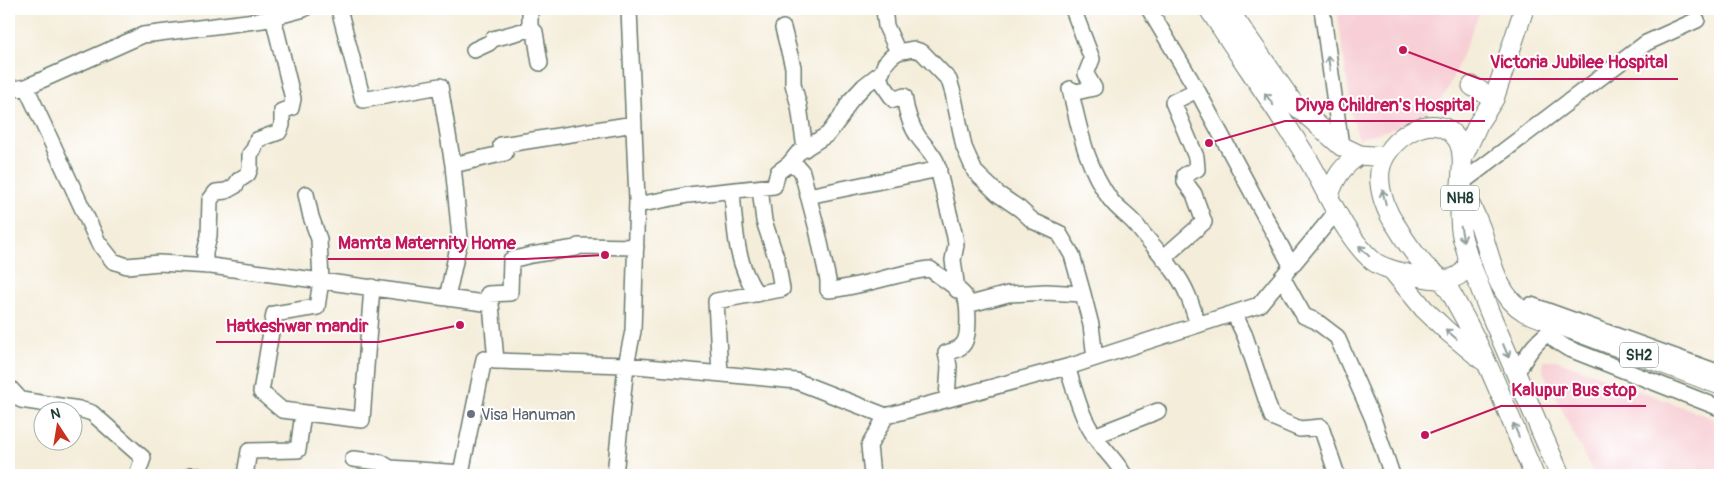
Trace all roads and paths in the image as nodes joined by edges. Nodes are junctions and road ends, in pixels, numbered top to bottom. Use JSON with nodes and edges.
{"nodes":[{"id":1,"x":338,"y":9,"type":"edge"},
{"id":2,"x":530,"y":9,"type":"edge"},
{"id":3,"x":629,"y":9,"type":"edge"},
{"id":4,"x":884,"y":9,"type":"edge"},
{"id":5,"x":1073,"y":9,"type":"edge"},
{"id":6,"x":1148,"y":9,"type":"edge"},
{"id":7,"x":1209,"y":9,"type":"edge"},
{"id":8,"x":1228,"y":9,"type":"edge"},
{"id":9,"x":1322,"y":9,"type":"edge"},
{"id":10,"x":1524,"y":9,"type":"edge"},
{"id":11,"x":296,"y":10,"type":"edge"},
{"id":12,"x":273,"y":17,"type":"junction"},
{"id":13,"x":1697,"y":20,"type":"dead end"},
{"id":14,"x":783,"y":28,"type":"dead end"},
{"id":15,"x":530,"y":29,"type":"junction"},
{"id":16,"x":474,"y":50,"type":"dead end"},
{"id":17,"x":898,"y":52,"type":"junction"},
{"id":18,"x":540,"y":64,"type":"dead end"},
{"id":19,"x":877,"y":76,"type":"junction"},
{"id":20,"x":1472,"y":86,"type":"dead end"},
{"id":21,"x":26,"y":87,"type":"junction"},
{"id":22,"x":9,"y":90,"type":"edge"},
{"id":23,"x":1198,"y":90,"type":"junction"},
{"id":24,"x":1494,"y":99,"type":"junction"},
{"id":25,"x":634,"y":124,"type":"junction"},
{"id":26,"x":1341,"y":146,"type":"junction"},
{"id":27,"x":805,"y":149,"type":"junction"},
{"id":28,"x":1360,"y":155,"type":"junction"},
{"id":29,"x":1464,"y":155,"type":"junction"},
{"id":30,"x":1384,"y":157,"type":"junction"},
{"id":31,"x":789,"y":164,"type":"junction"},
{"id":32,"x":453,"y":165,"type":"junction"},
{"id":33,"x":939,"y":169,"type":"junction"},
{"id":34,"x":1460,"y":184,"type":"junction"},
{"id":35,"x":760,"y":188,"type":"junction"},
{"id":36,"x":732,"y":191,"type":"junction"},
{"id":37,"x":306,"y":194,"type":"dead end"},
{"id":38,"x":808,"y":196,"type":"junction"},
{"id":39,"x":1333,"y":203,"type":"junction"},
{"id":40,"x":637,"y":205,"type":"junction"},
{"id":41,"x":636,"y":247,"type":"junction"},
{"id":42,"x":1468,"y":257,"type":"junction"},
{"id":43,"x":1163,"y":258,"type":"junction"},
{"id":44,"x":205,"y":266,"type":"junction"},
{"id":45,"x":1392,"y":270,"type":"junction"},
{"id":46,"x":1286,"y":271,"type":"junction"},
{"id":47,"x":1440,"y":278,"type":"junction"},
{"id":48,"x":321,"y":281,"type":"junction"},
{"id":49,"x":372,"y":287,"type":"junction"},
{"id":50,"x":957,"y":290,"type":"junction"},
{"id":51,"x":757,"y":294,"type":"junction"},
{"id":52,"x":1083,"y":294,"type":"junction"},
{"id":53,"x":447,"y":298,"type":"junction"},
{"id":54,"x":488,"y":303,"type":"junction"},
{"id":55,"x":1457,"y":304,"type":"junction"},
{"id":56,"x":967,"y":305,"type":"junction"},
{"id":57,"x":1513,"y":309,"type":"junction"},
{"id":58,"x":1489,"y":311,"type":"junction"},
{"id":59,"x":1234,"y":313,"type":"junction"},
{"id":60,"x":1198,"y":325,"type":"junction"},
{"id":61,"x":1554,"y":329,"type":"junction"},
{"id":62,"x":1095,"y":358,"type":"junction"},
{"id":63,"x":496,"y":361,"type":"junction"},
{"id":64,"x":626,"y":365,"type":"junction"},
{"id":65,"x":1489,"y":365,"type":"junction"},
{"id":66,"x":1067,"y":367,"type":"junction"},
{"id":67,"x":1720,"y":372,"type":"edge"},
{"id":68,"x":720,"y":374,"type":"junction"},
{"id":69,"x":1516,"y":374,"type":"junction"},
{"id":70,"x":1720,"y":385,"type":"edge"},
{"id":71,"x":9,"y":387,"type":"edge"},
{"id":72,"x":947,"y":400,"type":"junction"},
{"id":73,"x":1720,"y":408,"type":"edge"},
{"id":74,"x":1158,"y":411,"type":"dead end"},
{"id":75,"x":303,"y":413,"type":"junction"},
{"id":76,"x":886,"y":416,"type":"junction"},
{"id":77,"x":1094,"y":436,"type":"junction"},
{"id":78,"x":354,"y":459,"type":"dead end"},
{"id":79,"x":462,"y":474,"type":"edge"},
{"id":80,"x":137,"y":475,"type":"edge"},
{"id":81,"x":190,"y":475,"type":"edge"},
{"id":82,"x":197,"y":475,"type":"edge"},
{"id":83,"x":245,"y":475,"type":"edge"},
{"id":84,"x":615,"y":475,"type":"edge"},
{"id":85,"x":872,"y":475,"type":"edge"},
{"id":86,"x":1124,"y":475,"type":"edge"},
{"id":87,"x":1337,"y":475,"type":"edge"},
{"id":88,"x":1392,"y":475,"type":"edge"},
{"id":89,"x":1534,"y":475,"type":"edge"},
{"id":90,"x":1560,"y":475,"type":"edge"}],
"edges":[{"from":1,"to":32,"type":"street"},
{"from":2,"to":15,"type":"street"},
{"from":3,"to":25,"type":"street"},
{"from":4,"to":17,"type":"street"},
{"from":5,"to":43,"type":"street"},
{"from":6,"to":23,"type":"street"},
{"from":39,"to":7,"type":"main road","one_way":true},
{"from":8,"to":26,"type":"main road"},
{"from":26,"to":9,"type":"street","one_way":true},
{"from":10,"to":24,"type":"main road"},
{"from":11,"to":12,"type":"street"},
{"from":12,"to":21,"type":"street"},
{"from":12,"to":44,"type":"street"},
{"from":13,"to":34,"type":"street"},
{"from":14,"to":27,"type":"street"},
{"from":15,"to":16,"type":"street"},
{"from":15,"to":18,"type":"street"},
{"from":17,"to":19,"type":"street"},
{"from":17,"to":52,"type":"street"},
{"from":19,"to":27,"type":"street"},
{"from":19,"to":33,"type":"street"},
{"from":20,"to":24,"type":"main road"},
{"from":21,"to":22,"type":"street"},
{"from":21,"to":44,"type":"street"},
{"from":23,"to":43,"type":"street"},
{"from":23,"to":46,"type":"street"},
{"from":24,"to":29,"type":"main road"},
{"from":25,"to":32,"type":"street"},
{"from":25,"to":40,"type":"street"},
{"from":26,"to":28,"type":"main road"},
{"from":27,"to":31,"type":"street"},
{"from":28,"to":30,"type":"main road"},
{"from":28,"to":39,"type":"main road"},
{"from":29,"to":30,"type":"main road"},
{"from":29,"to":34,"type":"main road","number":"NH8"},
{"from":47,"to":30,"type":"main road","one_way":true},
{"from":31,"to":35,"type":"street"},
{"from":31,"to":38,"type":"street"},
{"from":32,"to":53,"type":"street"},
{"from":33,"to":38,"type":"street"},
{"from":33,"to":50,"type":"street"},
{"from":34,"to":42,"type":"main road","number":"NH8","one_way":true},
{"from":34,"to":57,"type":"main road"},
{"from":35,"to":36,"type":"street"},
{"from":35,"to":51,"type":"street"},
{"from":36,"to":40,"type":"street"},
{"from":36,"to":51,"type":"street"},
{"from":37,"to":48,"type":"street"},
{"from":38,"to":50,"type":"street"},
{"from":45,"to":39,"type":"main road","one_way":true},
{"from":39,"to":46,"type":"street"},
{"from":40,"to":41,"type":"street"},
{"from":41,"to":54,"type":"street"},
{"from":41,"to":64,"type":"street"},
{"from":42,"to":47,"type":"main road"},
{"from":42,"to":58,"type":"main road"},
{"from":43,"to":60,"type":"street"},
{"from":44,"to":48,"type":"street"},
{"from":45,"to":47,"type":"main road"},
{"from":65,"to":45,"type":"main road","one_way":true},
{"from":46,"to":59,"type":"street"},
{"from":46,"to":88,"type":"street"},
{"from":47,"to":55,"type":"main road"},
{"from":48,"to":49,"type":"street"},
{"from":48,"to":75,"type":"street"},
{"from":49,"to":53,"type":"street"},
{"from":49,"to":75,"type":"street"},
{"from":50,"to":56,"type":"street"},
{"from":51,"to":68,"type":"street"},
{"from":52,"to":56,"type":"street"},
{"from":52,"to":62,"type":"street"},
{"from":53,"to":54,"type":"street"},
{"from":54,"to":63,"type":"street"},
{"from":55,"to":58,"type":"main road"},
{"from":55,"to":65,"type":"main road"},
{"from":56,"to":72,"type":"street"},
{"from":57,"to":58,"type":"main road"},
{"from":57,"to":61,"type":"main road","number":"SH2"},
{"from":57,"to":67,"type":"street"},
{"from":58,"to":69,"type":"main road","one_way":true},
{"from":59,"to":60,"type":"street"},
{"from":59,"to":87,"type":"street"},
{"from":60,"to":62,"type":"street"},
{"from":61,"to":69,"type":"street"},
{"from":61,"to":70,"type":"main road","number":"SH2"},
{"from":61,"to":73,"type":"street"},
{"from":62,"to":66,"type":"street"},
{"from":63,"to":64,"type":"street"},
{"from":63,"to":79,"type":"street"},
{"from":64,"to":68,"type":"street"},
{"from":64,"to":84,"type":"street"},
{"from":89,"to":65,"type":"main road","one_way":true},
{"from":66,"to":72,"type":"street"},
{"from":66,"to":77,"type":"street"},
{"from":68,"to":76,"type":"street"},
{"from":69,"to":90,"type":"main road"},
{"from":71,"to":80,"type":"street"},
{"from":72,"to":76,"type":"street"},
{"from":74,"to":77,"type":"street"},
{"from":75,"to":83,"type":"street"},
{"from":76,"to":85,"type":"street"},
{"from":77,"to":86,"type":"street"},
{"from":78,"to":79,"type":"street"},
{"from":81,"to":82,"type":"street"}]}
